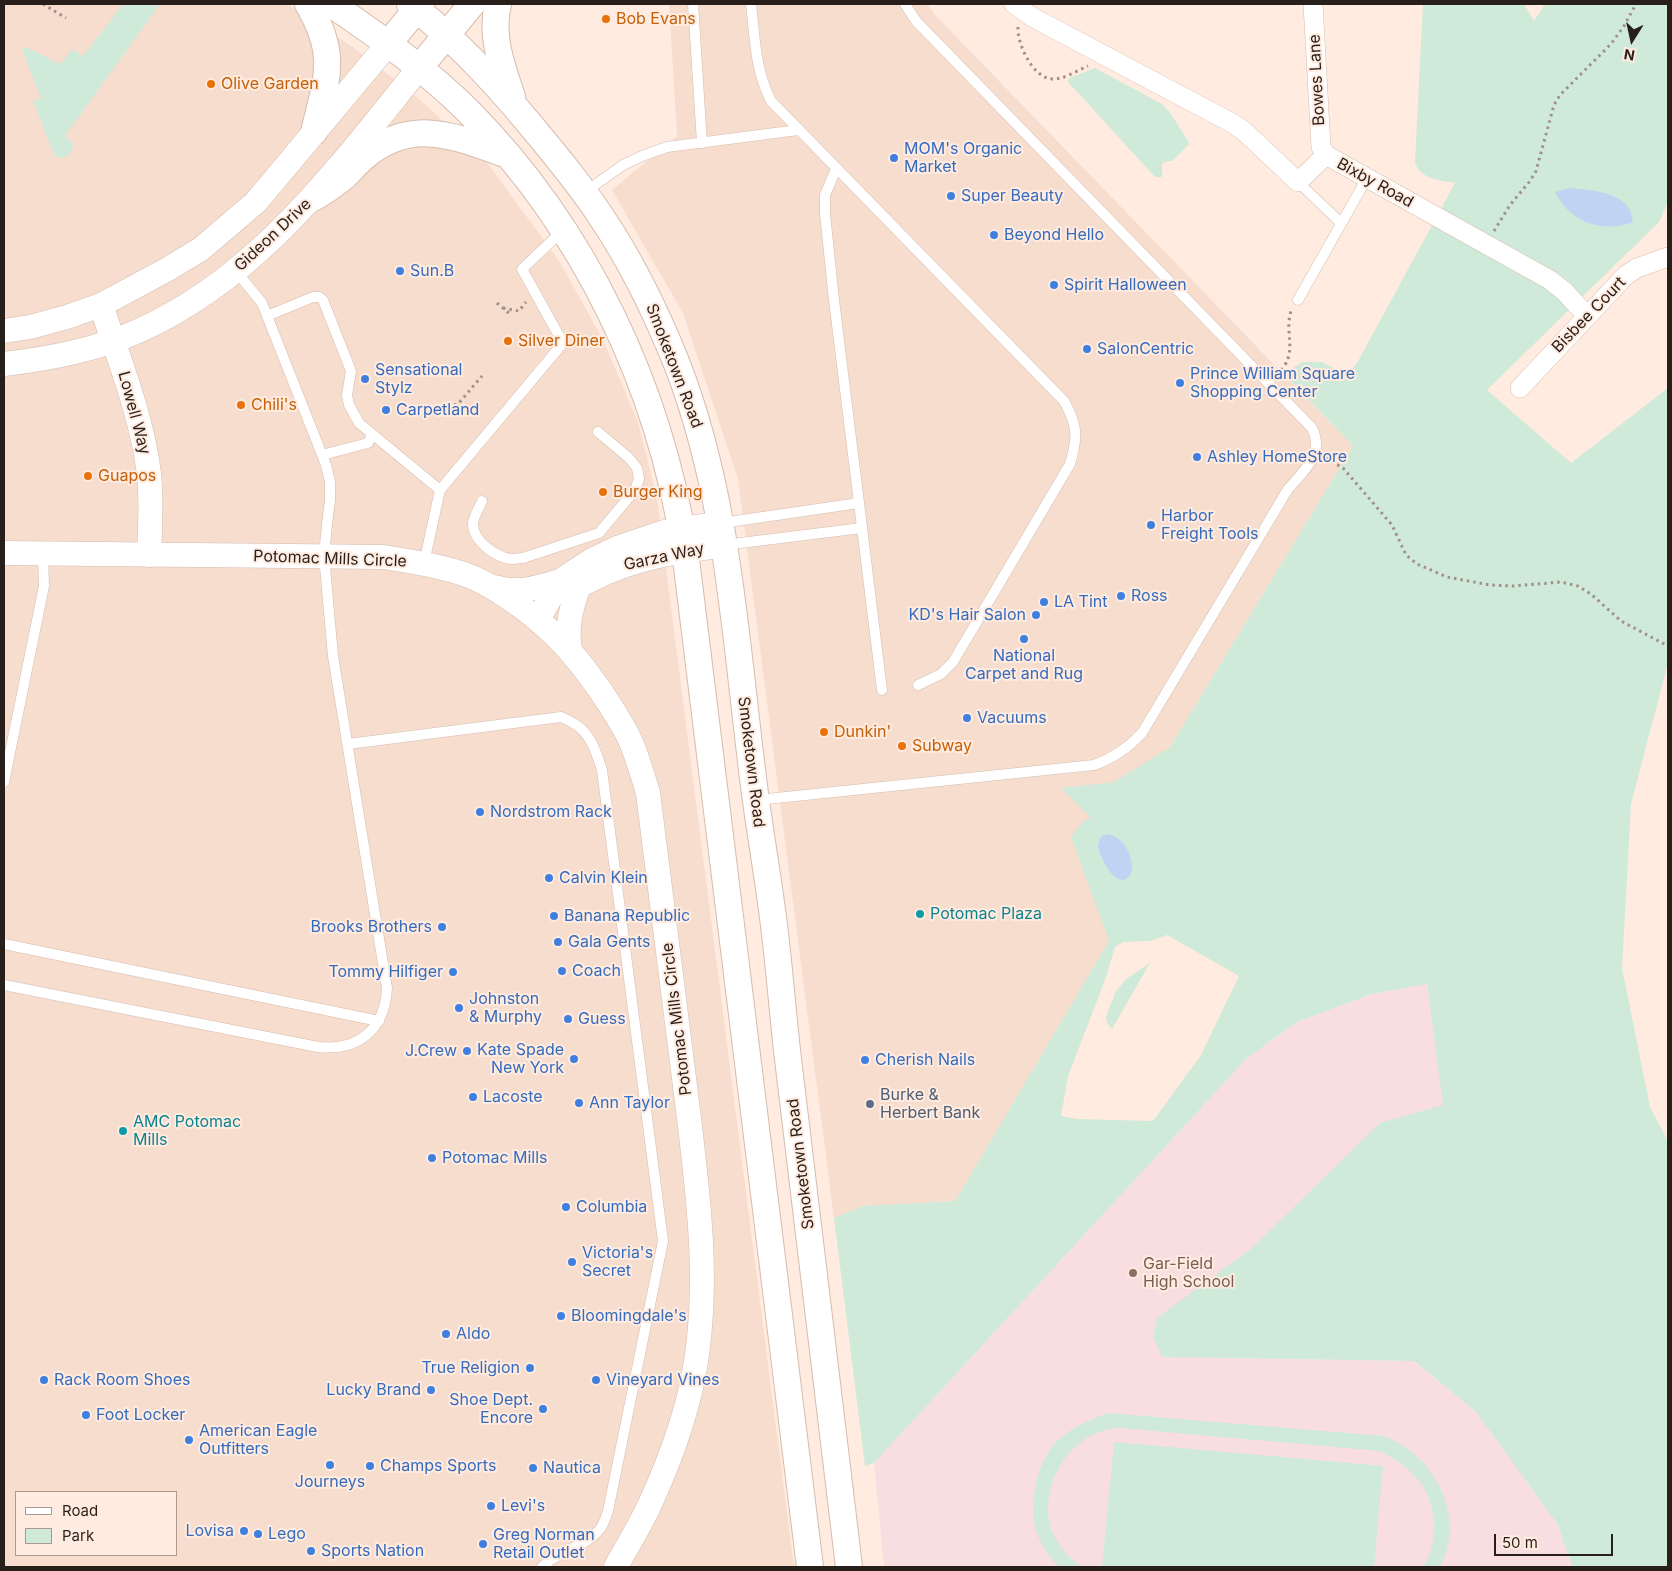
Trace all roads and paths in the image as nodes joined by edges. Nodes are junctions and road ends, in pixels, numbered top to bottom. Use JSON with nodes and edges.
{"nodes":[{"id":1,"x":43,"y":4,"type":"edge"},
{"id":2,"x":308,"y":4,"type":"edge"},
{"id":3,"x":331,"y":4,"type":"edge"},
{"id":4,"x":472,"y":4,"type":"edge"},
{"id":5,"x":498,"y":4,"type":"edge"},
{"id":6,"x":693,"y":4,"type":"edge"},
{"id":7,"x":751,"y":4,"type":"edge"},
{"id":8,"x":905,"y":4,"type":"edge"},
{"id":9,"x":1014,"y":4,"type":"edge"},
{"id":10,"x":1313,"y":4,"type":"edge"},
{"id":11,"x":1636,"y":4,"type":"edge"},
{"id":12,"x":416,"y":5,"type":"edge"},
{"id":13,"x":66,"y":18,"type":"dead end"},
{"id":14,"x":1018,"y":27,"type":"dead end"},
{"id":15,"x":446,"y":35,"type":"junction"},
{"id":16,"x":388,"y":44,"type":"junction"},
{"id":17,"x":1094,"y":64,"type":"dead end"},
{"id":18,"x":419,"y":68,"type":"junction"},
{"id":19,"x":515,"y":107,"type":"junction"},
{"id":20,"x":798,"y":130,"type":"junction"},
{"id":21,"x":314,"y":132,"type":"junction"},
{"id":22,"x":702,"y":143,"type":"junction"},
{"id":23,"x":1326,"y":155,"type":"junction"},
{"id":24,"x":508,"y":156,"type":"junction"},
{"id":25,"x":836,"y":169,"type":"junction"},
{"id":26,"x":1367,"y":178,"type":"junction"},
{"id":27,"x":1298,"y":182,"type":"junction"},
{"id":28,"x":585,"y":193,"type":"junction"},
{"id":29,"x":313,"y":198,"type":"junction"},
{"id":30,"x":1341,"y":223,"type":"junction"},
{"id":31,"x":563,"y":230,"type":"junction"},
{"id":32,"x":1486,"y":245,"type":"junction"},
{"id":33,"x":1668,"y":257,"type":"edge"},
{"id":34,"x":235,"y":270,"type":"junction"},
{"id":35,"x":1298,"y":300,"type":"joint"},
{"id":36,"x":527,"y":301,"type":"dead end"},
{"id":37,"x":497,"y":303,"type":"dead end"},
{"id":38,"x":101,"y":305,"type":"junction"},
{"id":39,"x":503,"y":308,"type":"junction"},
{"id":40,"x":510,"y":314,"type":"dead end"},
{"id":41,"x":267,"y":316,"type":"junction"},
{"id":42,"x":1587,"y":316,"type":"junction"},
{"id":43,"x":4,"y":331,"type":"edge"},
{"id":44,"x":113,"y":341,"type":"junction"},
{"id":45,"x":4,"y":364,"type":"edge"},
{"id":46,"x":482,"y":376,"type":"dead end"},
{"id":47,"x":1269,"y":383,"type":"junction"},
{"id":48,"x":1520,"y":388,"type":"dead end"},
{"id":49,"x":454,"y":405,"type":"dead end"},
{"id":50,"x":598,"y":432,"type":"dead end"},
{"id":51,"x":372,"y":434,"type":"junction"},
{"id":52,"x":1315,"y":454,"type":"junction"},
{"id":53,"x":322,"y":455,"type":"junction"},
{"id":54,"x":440,"y":490,"type":"junction"},
{"id":55,"x":482,"y":501,"type":"dead end"},
{"id":56,"x":859,"y":503,"type":"junction"},
{"id":57,"x":862,"y":528,"type":"junction"},
{"id":58,"x":723,"y":534,"type":"junction"},
{"id":59,"x":684,"y":540,"type":"junction"},
{"id":60,"x":4,"y":553,"type":"edge"},
{"id":61,"x":43,"y":554,"type":"junction"},
{"id":62,"x":150,"y":555,"type":"junction"},
{"id":63,"x":324,"y":556,"type":"junction"},
{"id":64,"x":424,"y":563,"type":"junction"},
{"id":65,"x":570,"y":584,"type":"junction"},
{"id":66,"x":488,"y":586,"type":"junction"},
{"id":67,"x":538,"y":619,"type":"junction"},
{"id":68,"x":1668,"y":646,"type":"edge"},
{"id":69,"x":570,"y":650,"type":"junction"},
{"id":70,"x":918,"y":685,"type":"dead end"},
{"id":71,"x":882,"y":690,"type":"dead end"},
{"id":72,"x":348,"y":744,"type":"junction"},
{"id":73,"x":4,"y":782,"type":"edge"},
{"id":74,"x":756,"y":800,"type":"junction"},
{"id":75,"x":4,"y":944,"type":"edge"},
{"id":76,"x":4,"y":985,"type":"edge"},
{"id":77,"x":379,"y":1021,"type":"junction"},
{"id":78,"x":800,"y":1160,"type":"junction"},
{"id":79,"x":761,"y":1164,"type":"junction"},
{"id":80,"x":542,"y":1567,"type":"edge"},
{"id":81,"x":616,"y":1567,"type":"edge"},
{"id":82,"x":810,"y":1567,"type":"edge"},
{"id":83,"x":850,"y":1567,"type":"edge"}],
"edges":[{"from":1,"to":13,"type":"path"},
{"from":2,"to":21,"type":"main road"},
{"from":3,"to":16,"type":"main road"},
{"from":4,"to":15,"type":"main road","name":"Gideon Drive"},
{"from":5,"to":19,"type":"main road"},
{"from":6,"to":22,"type":"lane"},
{"from":7,"to":20,"type":"lane"},
{"from":8,"to":47,"type":"lane"},
{"from":9,"to":27,"type":"street"},
{"from":10,"to":23,"type":"street","name":"Bowes Lane"},
{"from":11,"to":32,"type":"path"},
{"from":12,"to":15,"type":"main road","name":"Smoketown Road"},
{"from":12,"to":16,"type":"main road"},
{"from":14,"to":17,"type":"path"},
{"from":15,"to":18,"type":"main road","name":"Gideon Drive"},
{"from":15,"to":19,"type":"main road","name":"Smoketown Road"},
{"from":16,"to":18,"type":"main road"},
{"from":16,"to":21,"type":"street"},
{"from":18,"to":24,"type":"main road"},
{"from":18,"to":29,"type":"street","name":"Gideon Drive"},
{"from":19,"to":28,"type":"main road","name":"Smoketown Road"},
{"from":20,"to":22,"type":"lane"},
{"from":20,"to":25,"type":"lane"},
{"from":21,"to":38,"type":"street"},
{"from":22,"to":28,"type":"lane"},
{"from":23,"to":26,"type":"street","name":"Bixby Road"},
{"from":23,"to":27,"type":"street","name":"Bixby Road"},
{"from":24,"to":29,"type":"main road"},
{"from":24,"to":31,"type":"main road"},
{"from":25,"to":56,"type":"lane"},
{"from":25,"to":70,"type":"lane"},
{"from":26,"to":30,"type":"lane"},
{"from":26,"to":32,"type":"street","name":"Bixby Road"},
{"from":27,"to":30,"type":"lane"},
{"from":28,"to":58,"type":"main road","name":"Smoketown Road"},
{"from":29,"to":34,"type":"street","name":"Gideon Drive"},
{"from":30,"to":35,"type":"lane"},
{"from":31,"to":54,"type":"lane"},
{"from":31,"to":59,"type":"main road"},
{"from":32,"to":42,"type":"street","name":"Bixby Road"},
{"from":33,"to":42,"type":"street","name":"Bisbee Court"},
{"from":34,"to":41,"type":"lane"},
{"from":34,"to":44,"type":"street","name":"Gideon Drive"},
{"from":35,"to":47,"type":"path"},
{"from":36,"to":39,"type":"path"},
{"from":37,"to":39,"type":"path"},
{"from":38,"to":43,"type":"street"},
{"from":38,"to":44,"type":"street","name":"Lowell Way"},
{"from":39,"to":40,"type":"path"},
{"from":41,"to":51,"type":"lane"},
{"from":41,"to":53,"type":"lane"},
{"from":42,"to":48,"type":"street","name":"Bisbee Court"},
{"from":44,"to":45,"type":"street","name":"Gideon Drive"},
{"from":44,"to":62,"type":"street","name":"Lowell Way"},
{"from":46,"to":49,"type":"path"},
{"from":47,"to":52,"type":"lane"},
{"from":50,"to":55,"type":"lane"},
{"from":51,"to":53,"type":"lane"},
{"from":51,"to":54,"type":"lane"},
{"from":52,"to":68,"type":"path"},
{"from":52,"to":74,"type":"lane"},
{"from":53,"to":63,"type":"lane"},
{"from":54,"to":64,"type":"lane"},
{"from":56,"to":57,"type":"lane"},
{"from":56,"to":58,"type":"lane"},
{"from":57,"to":58,"type":"lane"},
{"from":57,"to":71,"type":"lane"},
{"from":58,"to":59,"type":"street","name":"Garza Way"},
{"from":58,"to":74,"type":"main road","name":"Smoketown Road"},
{"from":59,"to":65,"type":"street","name":"Garza Way"},
{"from":59,"to":79,"type":"main road"},
{"from":60,"to":61,"type":"street","name":"Potomac Mills Circle"},
{"from":61,"to":62,"type":"street","name":"Potomac Mills Circle"},
{"from":61,"to":73,"type":"lane"},
{"from":62,"to":63,"type":"street","name":"Potomac Mills Circle"},
{"from":63,"to":64,"type":"street","name":"Potomac Mills Circle"},
{"from":63,"to":72,"type":"lane"},
{"from":64,"to":66,"type":"street","name":"Potomac Mills Circle"},
{"from":65,"to":66,"type":"street"},
{"from":65,"to":67,"type":"street","name":"Garza Way"},
{"from":65,"to":69,"type":"street"},
{"from":66,"to":67,"type":"street","name":"Potomac Mills Circle"},
{"from":67,"to":69,"type":"street","name":"Potomac Mills Circle"},
{"from":69,"to":81,"type":"street","name":"Potomac Mills Circle"},
{"from":72,"to":77,"type":"lane"},
{"from":72,"to":80,"type":"lane"},
{"from":74,"to":78,"type":"main road","name":"Smoketown Road"},
{"from":75,"to":77,"type":"lane"},
{"from":76,"to":77,"type":"lane"},
{"from":78,"to":79,"type":"main road"},
{"from":78,"to":83,"type":"main road","name":"Smoketown Road"},
{"from":79,"to":82,"type":"main road"}]}
